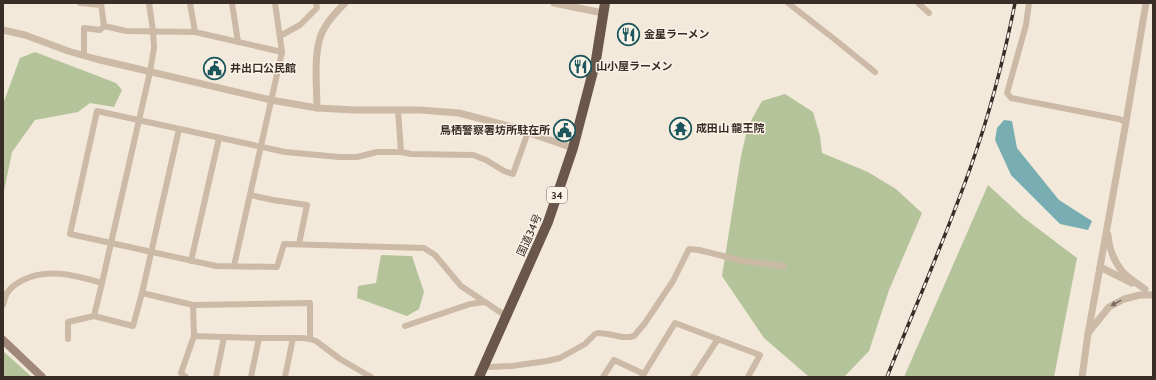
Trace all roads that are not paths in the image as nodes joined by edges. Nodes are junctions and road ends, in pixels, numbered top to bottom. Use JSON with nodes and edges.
{"nodes":[{"id":1,"x":80,"y":3,"type":"edge"},
{"id":2,"x":149,"y":3,"type":"edge"},
{"id":3,"x":190,"y":3,"type":"edge"},
{"id":4,"x":232,"y":3,"type":"edge"},
{"id":5,"x":275,"y":3,"type":"edge"},
{"id":6,"x":316,"y":3,"type":"edge"},
{"id":7,"x":345,"y":3,"type":"edge"},
{"id":8,"x":554,"y":3,"type":"edge"},
{"id":9,"x":788,"y":3,"type":"edge"},
{"id":10,"x":918,"y":3,"type":"edge"},
{"id":11,"x":1029,"y":3,"type":"edge"},
{"id":12,"x":1146,"y":3,"type":"edge"},
{"id":13,"x":101,"y":4,"type":"edge"},
{"id":14,"x":604,"y":8,"type":"edge"},
{"id":15,"x":929,"y":13,"type":"dead end"},
{"id":16,"x":104,"y":26,"type":"junction"},
{"id":17,"x":3,"y":30,"type":"edge"},
{"id":18,"x":153,"y":32,"type":"junction"},
{"id":19,"x":195,"y":32,"type":"junction"},
{"id":20,"x":280,"y":36,"type":"junction"},
{"id":21,"x":238,"y":42,"type":"junction"},
{"id":22,"x":282,"y":52,"type":"junction"},
{"id":23,"x":84,"y":55,"type":"junction"},
{"id":24,"x":150,"y":72,"type":"junction"},
{"id":25,"x":875,"y":72,"type":"dead end"},
{"id":26,"x":271,"y":100,"type":"junction"},
{"id":27,"x":317,"y":108,"type":"junction"},
{"id":28,"x":398,"y":110,"type":"junction"},
{"id":29,"x":139,"y":119,"type":"junction"},
{"id":30,"x":1126,"y":122,"type":"junction"},
{"id":31,"x":179,"y":128,"type":"junction"},
{"id":32,"x":528,"y":132,"type":"junction"},
{"id":33,"x":219,"y":138,"type":"junction"},
{"id":34,"x":261,"y":147,"type":"junction"},
{"id":35,"x":573,"y":148,"type":"junction"},
{"id":36,"x":401,"y":152,"type":"junction"},
{"id":37,"x":250,"y":195,"type":"junction"},
{"id":38,"x":1108,"y":226,"type":"junction"},
{"id":39,"x":111,"y":243,"type":"junction"},
{"id":40,"x":298,"y":244,"type":"junction"},
{"id":41,"x":151,"y":252,"type":"junction"},
{"id":42,"x":191,"y":261,"type":"junction"},
{"id":43,"x":234,"y":266,"type":"junction"},
{"id":44,"x":784,"y":266,"type":"dead end"},
{"id":45,"x":1100,"y":267,"type":"junction"},
{"id":46,"x":102,"y":283,"type":"junction"},
{"id":47,"x":1145,"y":289,"type":"junction"},
{"id":48,"x":142,"y":293,"type":"junction"},
{"id":49,"x":1153,"y":295,"type":"edge"},
{"id":50,"x":485,"y":302,"type":"junction"},
{"id":51,"x":3,"y":305,"type":"edge"},
{"id":52,"x":193,"y":305,"type":"junction"},
{"id":53,"x":94,"y":316,"type":"junction"},
{"id":54,"x":506,"y":316,"type":"junction"},
{"id":55,"x":405,"y":326,"type":"dead end"},
{"id":56,"x":1088,"y":334,"type":"junction"},
{"id":57,"x":194,"y":336,"type":"junction"},
{"id":58,"x":224,"y":337,"type":"junction"},
{"id":59,"x":259,"y":338,"type":"junction"},
{"id":60,"x":293,"y":338,"type":"junction"},
{"id":61,"x":68,"y":339,"type":"dead end"},
{"id":62,"x":310,"y":339,"type":"junction"},
{"id":63,"x":718,"y":339,"type":"junction"},
{"id":64,"x":3,"y":340,"type":"edge"},
{"id":65,"x":484,"y":364,"type":"junction"},
{"id":66,"x":181,"y":376,"type":"edge"},
{"id":67,"x":643,"y":376,"type":"edge"},
{"id":68,"x":42,"y":377,"type":"edge"},
{"id":69,"x":216,"y":377,"type":"edge"},
{"id":70,"x":251,"y":377,"type":"edge"},
{"id":71,"x":285,"y":377,"type":"edge"},
{"id":72,"x":371,"y":377,"type":"edge"},
{"id":73,"x":479,"y":377,"type":"edge"},
{"id":74,"x":603,"y":377,"type":"edge"},
{"id":75,"x":693,"y":377,"type":"edge"},
{"id":76,"x":748,"y":377,"type":"edge"},
{"id":77,"x":1082,"y":377,"type":"edge"}],
"edges":[{"from":1,"to":13,"type":"street"},
{"from":2,"to":18,"type":"street"},
{"from":3,"to":19,"type":"street"},
{"from":4,"to":21,"type":"street"},
{"from":5,"to":20,"type":"street"},
{"from":6,"to":20,"type":"street"},
{"from":7,"to":27,"type":"street"},
{"from":8,"to":14,"type":"street"},
{"from":9,"to":25,"type":"street"},
{"from":10,"to":15,"type":"street"},
{"from":11,"to":30,"type":"street"},
{"from":12,"to":30,"type":"street"},
{"from":13,"to":16,"type":"street"},
{"from":14,"to":35,"type":"highway","name":"国道34号","number":"34"},
{"from":16,"to":18,"type":"street"},
{"from":16,"to":23,"type":"street"},
{"from":17,"to":23,"type":"street"},
{"from":18,"to":19,"type":"street"},
{"from":18,"to":24,"type":"street"},
{"from":19,"to":21,"type":"street"},
{"from":20,"to":22,"type":"street"},
{"from":21,"to":22,"type":"street"},
{"from":22,"to":26,"type":"street"},
{"from":23,"to":24,"type":"street"},
{"from":24,"to":26,"type":"street"},
{"from":24,"to":29,"type":"street"},
{"from":26,"to":27,"type":"street"},
{"from":26,"to":34,"type":"street"},
{"from":27,"to":28,"type":"street"},
{"from":28,"to":32,"type":"street"},
{"from":28,"to":36,"type":"street"},
{"from":29,"to":31,"type":"street"},
{"from":29,"to":39,"type":"street"},
{"from":29,"to":39,"type":"street"},
{"from":30,"to":38,"type":"street"},
{"from":31,"to":33,"type":"street"},
{"from":31,"to":41,"type":"street"},
{"from":32,"to":35,"type":"street"},
{"from":32,"to":36,"type":"street"},
{"from":33,"to":34,"type":"street"},
{"from":33,"to":42,"type":"street"},
{"from":34,"to":36,"type":"street"},
{"from":34,"to":37,"type":"street"},
{"from":35,"to":54,"type":"highway","name":"国道34号","number":"34"},
{"from":37,"to":40,"type":"street"},
{"from":37,"to":43,"type":"street"},
{"from":38,"to":45,"type":"street"},
{"from":38,"to":47,"type":"street"},
{"from":39,"to":41,"type":"street"},
{"from":39,"to":46,"type":"street"},
{"from":40,"to":43,"type":"street"},
{"from":40,"to":50,"type":"street"},
{"from":41,"to":42,"type":"street"},
{"from":41,"to":48,"type":"street"},
{"from":42,"to":43,"type":"street"},
{"from":44,"to":65,"type":"street"},
{"from":45,"to":47,"type":"street"},
{"from":45,"to":56,"type":"street"},
{"from":46,"to":51,"type":"street"},
{"from":46,"to":53,"type":"street"},
{"from":47,"to":49,"type":"street"},
{"from":48,"to":52,"type":"street"},
{"from":48,"to":53,"type":"street"},
{"from":49,"to":56,"type":"street","one_way":true},
{"from":50,"to":54,"type":"street"},
{"from":50,"to":55,"type":"street"},
{"from":52,"to":57,"type":"street"},
{"from":52,"to":62,"type":"street"},
{"from":53,"to":61,"type":"street"},
{"from":54,"to":65,"type":"highway","name":"国道34号","number":"34"},
{"from":56,"to":77,"type":"street"},
{"from":57,"to":58,"type":"street"},
{"from":57,"to":66,"type":"street"},
{"from":58,"to":59,"type":"street"},
{"from":58,"to":69,"type":"street"},
{"from":59,"to":60,"type":"street"},
{"from":59,"to":70,"type":"street"},
{"from":60,"to":62,"type":"street"},
{"from":60,"to":71,"type":"street"},
{"from":62,"to":72,"type":"street"},
{"from":63,"to":67,"type":"street"},
{"from":63,"to":75,"type":"street"},
{"from":63,"to":76,"type":"street"},
{"from":64,"to":68,"type":"main road"},
{"from":65,"to":73,"type":"highway","name":"国道34号","number":"34"},
{"from":67,"to":74,"type":"street"}]}
